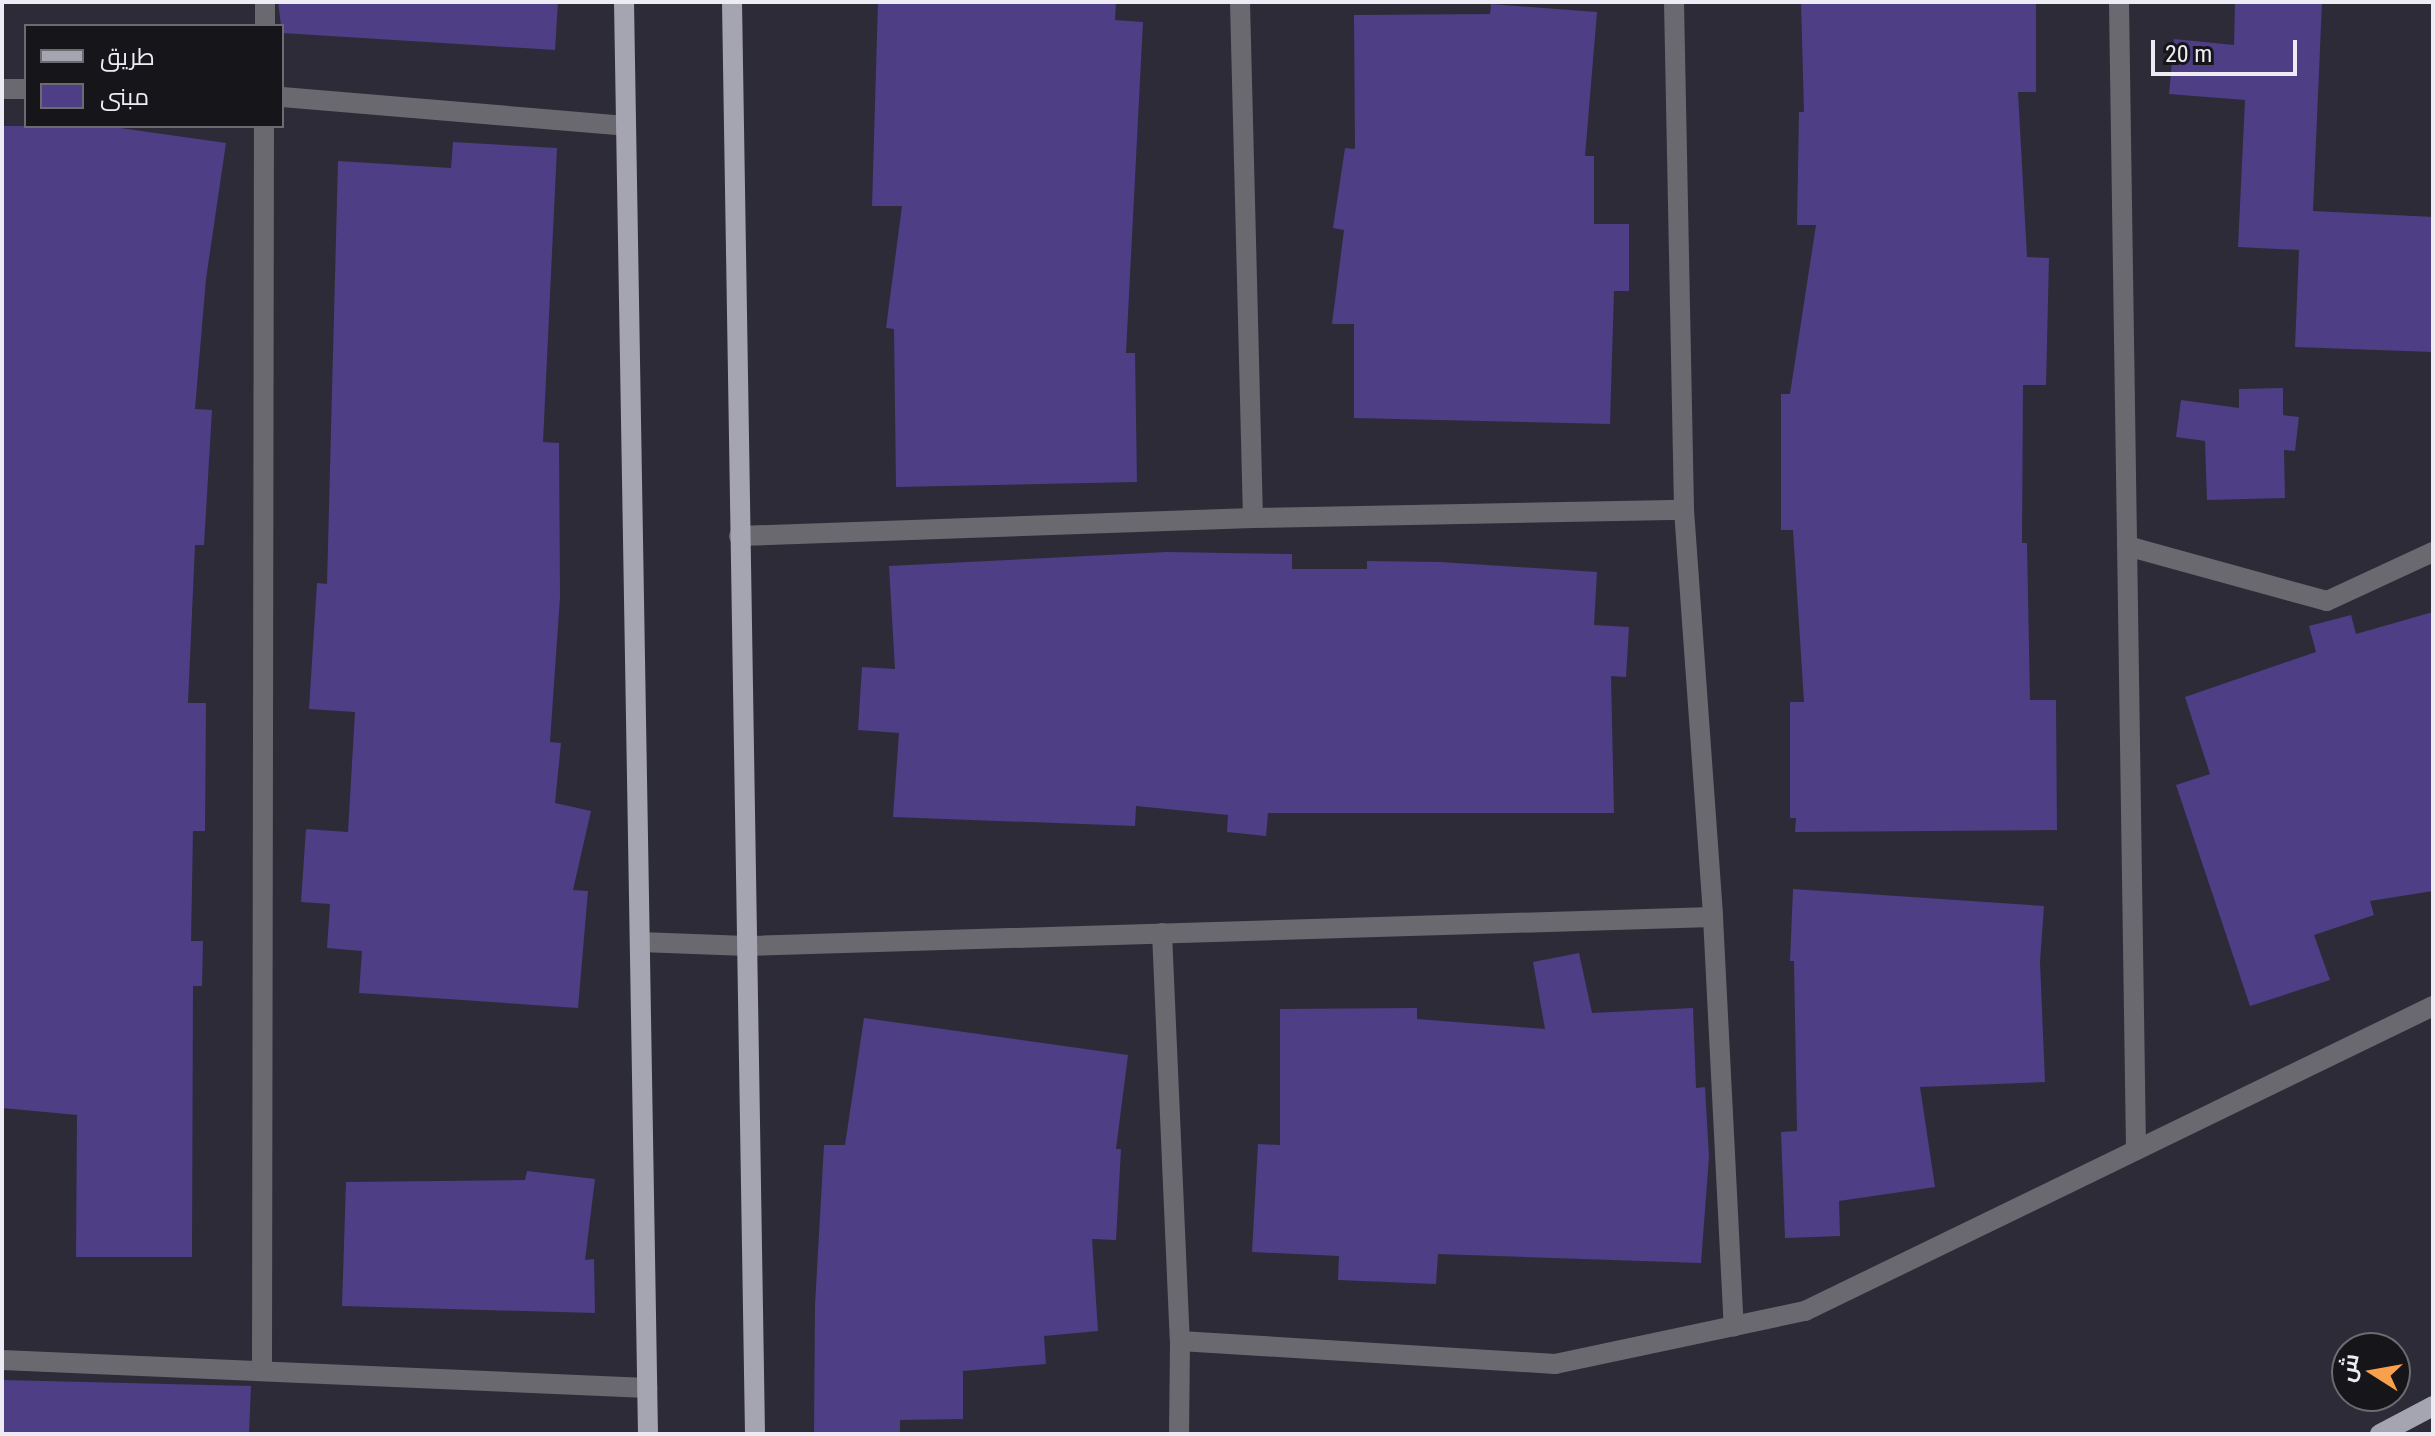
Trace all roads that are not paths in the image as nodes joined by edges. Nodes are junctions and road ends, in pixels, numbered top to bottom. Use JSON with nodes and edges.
{"nodes":[{"id":1,"x":265,"y":2,"type":"edge"},
{"id":2,"x":624,"y":2,"type":"edge"},
{"id":3,"x":732,"y":2,"type":"edge"},
{"id":4,"x":1240,"y":2,"type":"edge"},
{"id":5,"x":1674,"y":2,"type":"edge"},
{"id":6,"x":2119,"y":2,"type":"edge"},
{"id":7,"x":265,"y":24,"type":"edge"},
{"id":8,"x":2,"y":89,"type":"edge"},
{"id":9,"x":24,"y":89,"type":"edge"},
{"id":10,"x":284,"y":97,"type":"edge"},
{"id":11,"x":626,"y":126,"type":"junction"},
{"id":12,"x":264,"y":128,"type":"edge"},
{"id":13,"x":1684,"y":510,"type":"junction"},
{"id":14,"x":1253,"y":518,"type":"junction"},
{"id":15,"x":739,"y":536,"type":"junction"},
{"id":16,"x":2127,"y":546,"type":"junction"},
{"id":17,"x":2433,"y":552,"type":"edge"},
{"id":18,"x":1713,"y":917,"type":"junction"},
{"id":19,"x":1162,"y":933,"type":"junction"},
{"id":20,"x":640,"y":942,"type":"junction"},
{"id":21,"x":747,"y":946,"type":"junction"},
{"id":22,"x":2433,"y":1006,"type":"edge"},
{"id":23,"x":2136,"y":1150,"type":"junction"},
{"id":24,"x":1734,"y":1326,"type":"junction"},
{"id":25,"x":1180,"y":1341,"type":"junction"},
{"id":26,"x":2,"y":1360,"type":"edge"},
{"id":27,"x":262,"y":1371,"type":"junction"},
{"id":28,"x":647,"y":1388,"type":"junction"},
{"id":29,"x":2433,"y":1406,"type":"edge"},
{"id":30,"x":648,"y":1434,"type":"edge"},
{"id":31,"x":755,"y":1434,"type":"edge"},
{"id":32,"x":1179,"y":1434,"type":"edge"},
{"id":33,"x":2380,"y":1434,"type":"edge"}],
"edges":[{"from":1,"to":7,"type":"street"},
{"from":2,"to":11,"type":"main road"},
{"from":3,"to":15,"type":"main road"},
{"from":4,"to":14,"type":"street"},
{"from":5,"to":13,"type":"street"},
{"from":6,"to":16,"type":"street"},
{"from":8,"to":9,"type":"street"},
{"from":10,"to":11,"type":"street"},
{"from":11,"to":20,"type":"main road"},
{"from":12,"to":27,"type":"street"},
{"from":13,"to":14,"type":"street"},
{"from":13,"to":18,"type":"street"},
{"from":14,"to":15,"type":"street"},
{"from":15,"to":21,"type":"main road"},
{"from":16,"to":17,"type":"street"},
{"from":16,"to":23,"type":"street"},
{"from":18,"to":19,"type":"street"},
{"from":18,"to":24,"type":"street"},
{"from":19,"to":21,"type":"street"},
{"from":19,"to":25,"type":"street"},
{"from":20,"to":21,"type":"street"},
{"from":20,"to":28,"type":"main road"},
{"from":21,"to":31,"type":"main road"},
{"from":22,"to":23,"type":"street"},
{"from":23,"to":24,"type":"street"},
{"from":24,"to":25,"type":"street"},
{"from":25,"to":32,"type":"street"},
{"from":26,"to":27,"type":"street"},
{"from":27,"to":28,"type":"street"},
{"from":28,"to":30,"type":"main road"},
{"from":29,"to":33,"type":"main road"}]}
